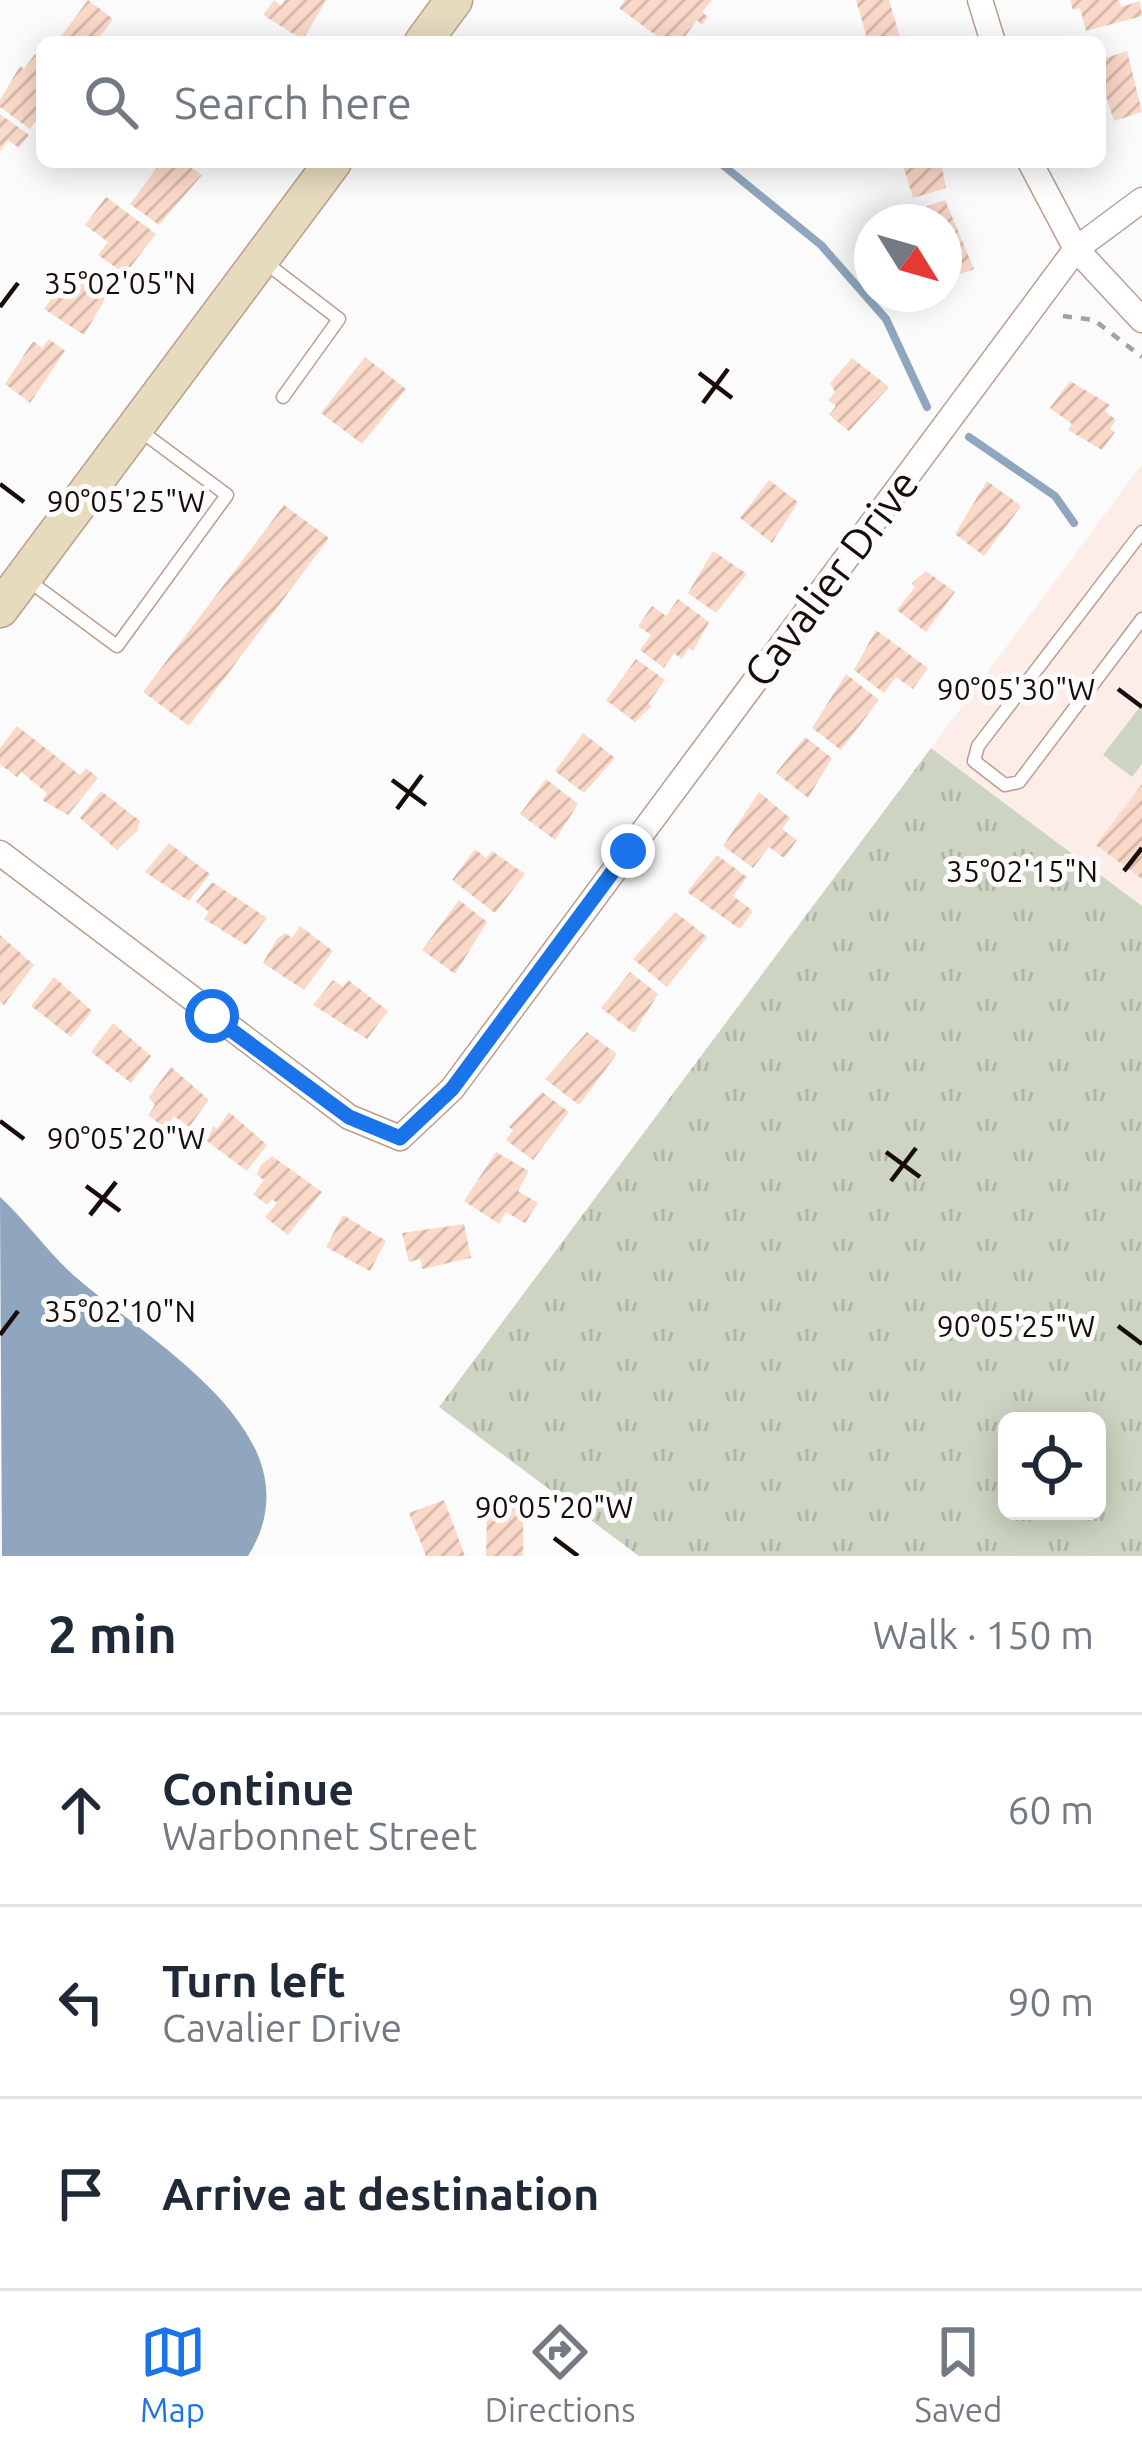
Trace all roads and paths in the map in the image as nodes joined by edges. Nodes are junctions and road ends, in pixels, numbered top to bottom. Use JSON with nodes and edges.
{"nodes":[{"id":1,"x":454,"y":0,"type":"edge"},
{"id":2,"x":980,"y":0,"type":"edge"},
{"id":3,"x":427,"y":36,"type":"edge"},
{"id":4,"x":991,"y":36,"type":"edge"},
{"id":5,"x":330,"y":168,"type":"edge"},
{"id":6,"x":1033,"y":168,"type":"edge"},
{"id":7,"x":1142,"y":200,"type":"edge"},
{"id":8,"x":1076,"y":249,"type":"junction"},
{"id":9,"x":261,"y":260,"type":"junction"},
{"id":10,"x":1063,"y":316,"type":"dead end"},
{"id":11,"x":1142,"y":320,"type":"edge"},
{"id":12,"x":1142,"y":357,"type":"edge"},
{"id":13,"x":283,"y":397,"type":"dead end"},
{"id":14,"x":136,"y":428,"type":"junction"},
{"id":15,"x":1142,"y":532,"type":"edge"},
{"id":16,"x":7,"y":597,"type":"edge"},
{"id":17,"x":1142,"y":619,"type":"edge"},
{"id":18,"x":0,"y":853,"type":"edge"}],
"edges":[{"from":1,"to":3,"type":"main road"},
{"from":2,"to":4,"type":"street"},
{"from":5,"to":9,"type":"main road"},
{"from":6,"to":8,"type":"street"},
{"from":7,"to":8,"type":"street","name":"Cavalier Drive"},
{"from":8,"to":11,"type":"street"},
{"from":8,"to":18,"type":"street","name":"Cavalier Drive"},
{"from":9,"to":13,"type":"lane"},
{"from":9,"to":14,"type":"main road"},
{"from":10,"to":12,"type":"path"},
{"from":14,"to":16,"type":"main road"},
{"from":14,"to":16,"type":"lane"},
{"from":15,"to":17,"type":"lane"}]}
